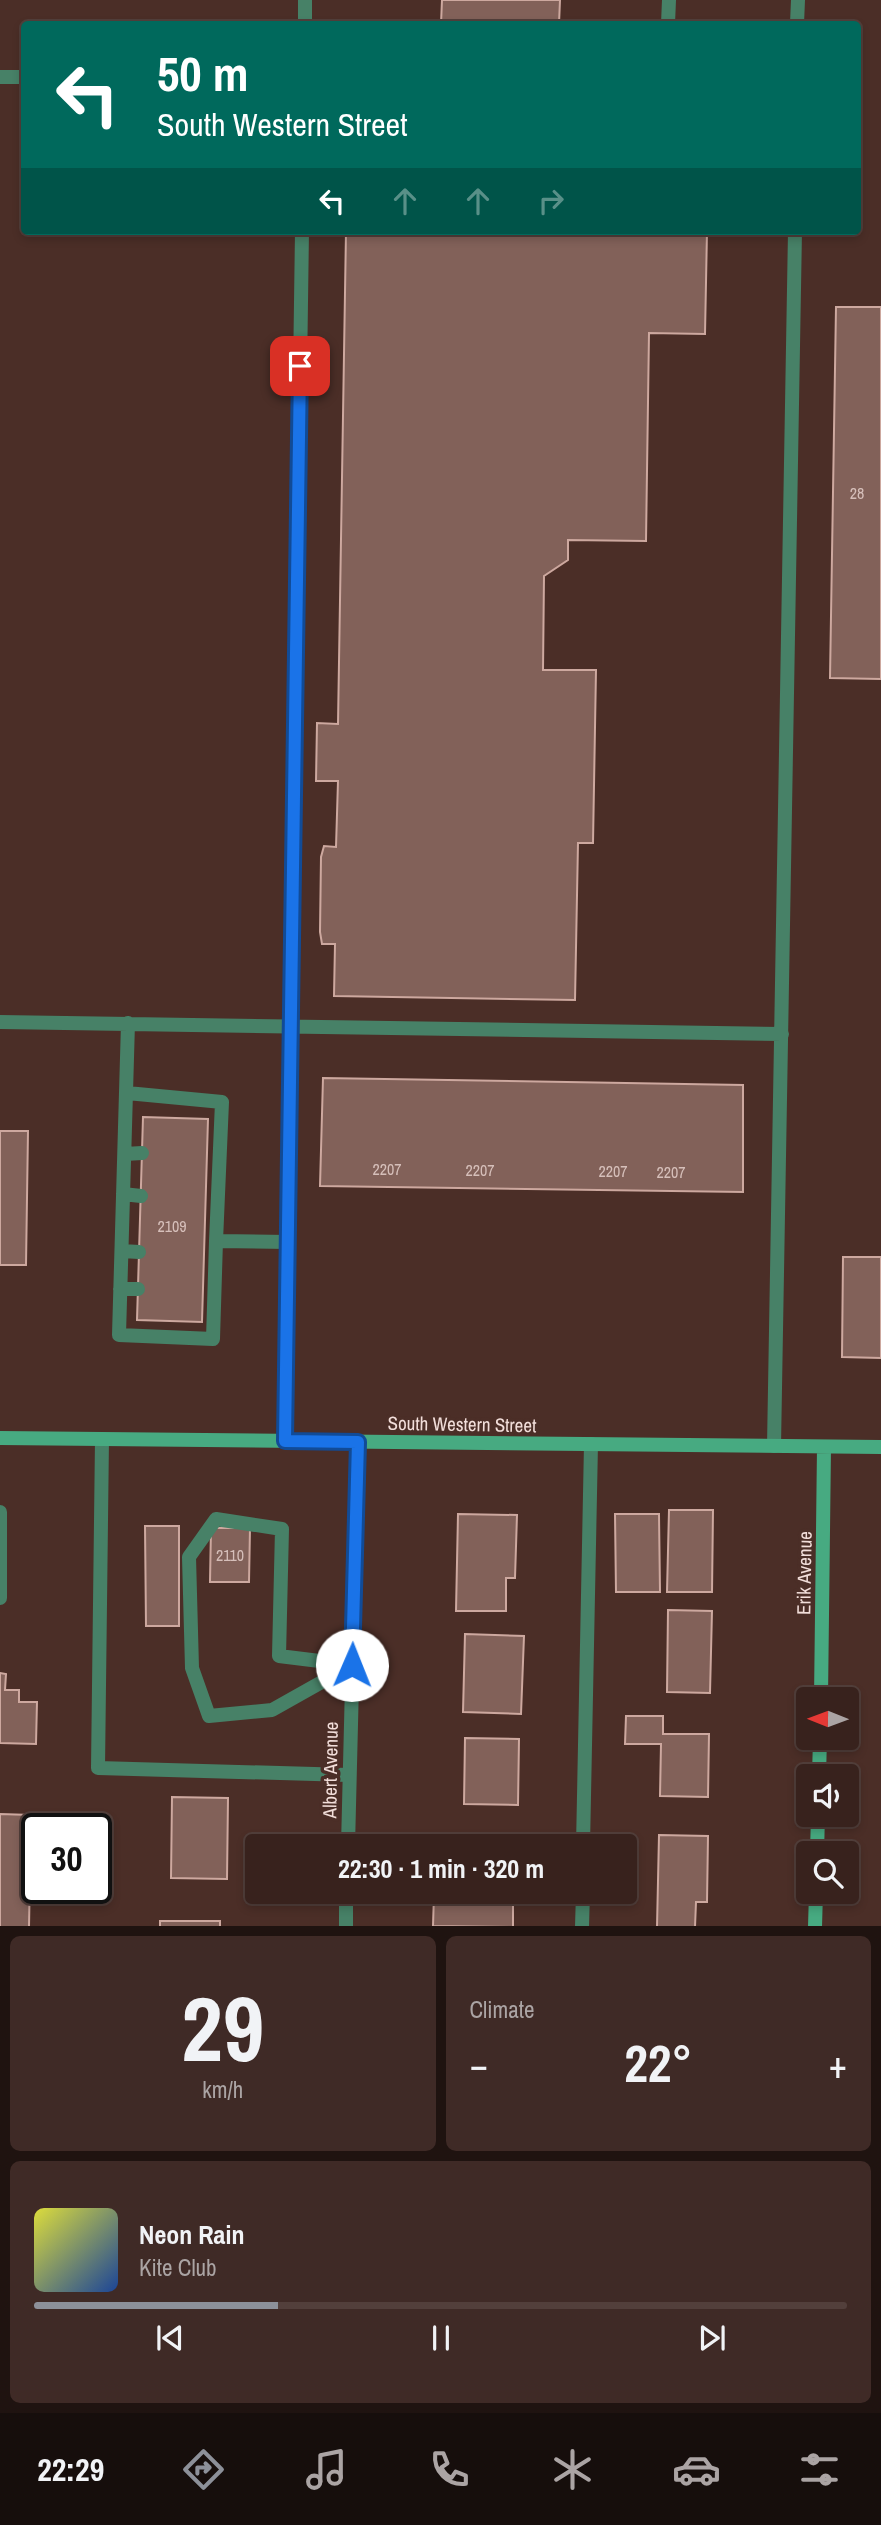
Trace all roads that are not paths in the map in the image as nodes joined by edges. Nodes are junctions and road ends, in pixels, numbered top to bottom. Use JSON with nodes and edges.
{"nodes":[{"id":1,"x":305,"y":0,"type":"edge"},
{"id":2,"x":668,"y":0,"type":"edge"},
{"id":3,"x":798,"y":0,"type":"edge"},
{"id":4,"x":304,"y":21,"type":"edge"},
{"id":5,"x":668,"y":21,"type":"edge"},
{"id":6,"x":797,"y":21,"type":"edge"},
{"id":7,"x":0,"y":77,"type":"edge"},
{"id":8,"x":21,"y":77,"type":"edge"},
{"id":9,"x":302,"y":235,"type":"edge"},
{"id":10,"x":795,"y":235,"type":"edge"},
{"id":11,"x":0,"y":1021,"type":"edge"},
{"id":12,"x":128,"y":1023,"type":"junction"},
{"id":13,"x":291,"y":1026,"type":"junction"},
{"id":14,"x":782,"y":1034,"type":"junction"},
{"id":15,"x":127,"y":1093,"type":"junction"},
{"id":16,"x":142,"y":1153,"type":"dead end"},
{"id":17,"x":125,"y":1154,"type":"junction"},
{"id":18,"x":124,"y":1194,"type":"junction"},
{"id":19,"x":141,"y":1196,"type":"dead end"},
{"id":20,"x":288,"y":1242,"type":"junction"},
{"id":21,"x":212,"y":1250,"type":"junction"},
{"id":22,"x":122,"y":1251,"type":"junction"},
{"id":23,"x":139,"y":1252,"type":"dead end"},
{"id":24,"x":120,"y":1289,"type":"junction"},
{"id":25,"x":138,"y":1289,"type":"dead end"},
{"id":26,"x":0,"y":1438,"type":"edge"},
{"id":27,"x":102,"y":1439,"type":"junction"},
{"id":28,"x":285,"y":1441,"type":"junction"},
{"id":29,"x":358,"y":1442,"type":"junction"},
{"id":30,"x":591,"y":1444,"type":"junction"},
{"id":31,"x":774,"y":1446,"type":"junction"},
{"id":32,"x":824,"y":1447,"type":"junction"},
{"id":33,"x":881,"y":1447,"type":"edge"},
{"id":34,"x":0,"y":1512,"type":"edge"},
{"id":35,"x":0,"y":1598,"type":"edge"},
{"id":36,"x":352,"y":1665,"type":"junction"},
{"id":37,"x":821,"y":1687,"type":"edge"},
{"id":38,"x":349,"y":1775,"type":"junction"},
{"id":39,"x":348,"y":1834,"type":"edge"},
{"id":40,"x":583,"y":1834,"type":"edge"},
{"id":41,"x":346,"y":1904,"type":"edge"},
{"id":42,"x":583,"y":1904,"type":"edge"},
{"id":43,"x":816,"y":1904,"type":"edge"},
{"id":44,"x":345,"y":1926,"type":"edge"},
{"id":45,"x":582,"y":1926,"type":"edge"},
{"id":46,"x":815,"y":1926,"type":"edge"}],
"edges":[{"from":1,"to":4,"type":"street"},
{"from":2,"to":5,"type":"street"},
{"from":3,"to":6,"type":"street"},
{"from":7,"to":8,"type":"street"},
{"from":9,"to":13,"type":"street"},
{"from":10,"to":14,"type":"street"},
{"from":11,"to":12,"type":"street"},
{"from":12,"to":13,"type":"street"},
{"from":12,"to":15,"type":"street"},
{"from":13,"to":14,"type":"street"},
{"from":13,"to":20,"type":"street"},
{"from":14,"to":31,"type":"street"},
{"from":15,"to":17,"type":"street"},
{"from":15,"to":21,"type":"street"},
{"from":16,"to":17,"type":"street"},
{"from":17,"to":18,"type":"street"},
{"from":18,"to":19,"type":"street"},
{"from":18,"to":22,"type":"street"},
{"from":20,"to":21,"type":"street"},
{"from":20,"to":28,"type":"street"},
{"from":21,"to":24,"type":"street"},
{"from":22,"to":23,"type":"street"},
{"from":22,"to":24,"type":"street"},
{"from":24,"to":25,"type":"street"},
{"from":26,"to":27,"type":"main road","name":"South Western Street"},
{"from":27,"to":28,"type":"main road","name":"South Western Street"},
{"from":27,"to":38,"type":"street"},
{"from":28,"to":29,"type":"main road","name":"South Western Street"},
{"from":29,"to":30,"type":"main road","name":"South Western Street"},
{"from":29,"to":36,"type":"street","name":"Albert Avenue"},
{"from":30,"to":31,"type":"main road","name":"South Western Street"},
{"from":30,"to":40,"type":"street"},
{"from":31,"to":32,"type":"main road","name":"South Western Street"},
{"from":32,"to":33,"type":"main road","name":"South Western Street"},
{"from":32,"to":37,"type":"main road","name":"Erik Avenue"},
{"from":34,"to":35,"type":"street"},
{"from":36,"to":36,"type":"street"},
{"from":36,"to":38,"type":"street","name":"Albert Avenue"},
{"from":38,"to":39,"type":"street","name":"Albert Avenue"},
{"from":41,"to":44,"type":"street"},
{"from":42,"to":45,"type":"street"},
{"from":43,"to":46,"type":"main road"}]}
